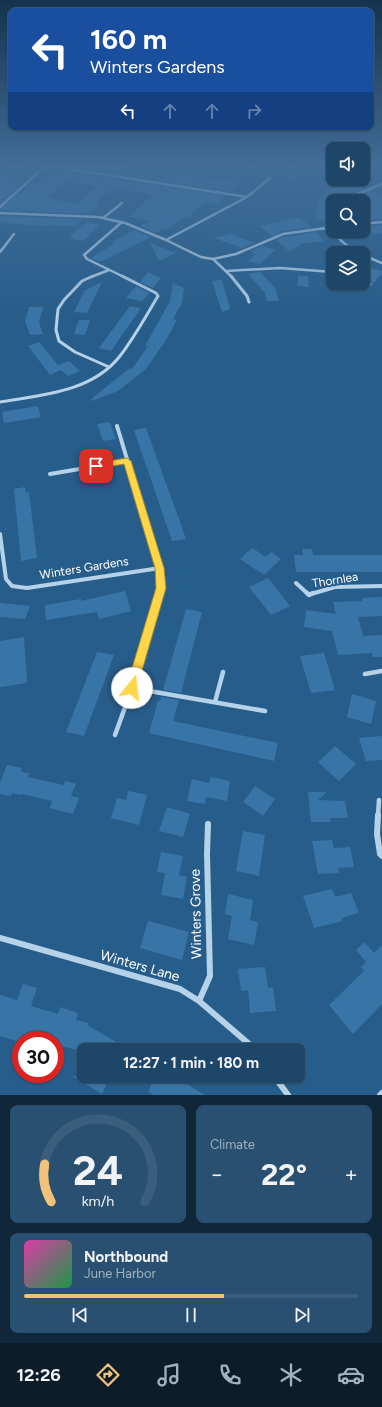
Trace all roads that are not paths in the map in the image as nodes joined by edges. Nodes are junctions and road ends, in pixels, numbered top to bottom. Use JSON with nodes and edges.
{"nodes":[{"id":1,"x":85,"y":216,"type":"edge"},
{"id":2,"x":105,"y":216,"type":"edge"},
{"id":3,"x":211,"y":216,"type":"edge"},
{"id":4,"x":103,"y":218,"type":"junction"},
{"id":5,"x":122,"y":222,"type":"junction"},
{"id":6,"x":382,"y":222,"type":"edge"},
{"id":7,"x":370,"y":223,"type":"edge"},
{"id":8,"x":326,"y":227,"type":"edge"},
{"id":9,"x":14,"y":234,"type":"dead end"},
{"id":10,"x":337,"y":238,"type":"edge"},
{"id":11,"x":166,"y":240,"type":"junction"},
{"id":12,"x":349,"y":246,"type":"edge"},
{"id":13,"x":0,"y":252,"type":"edge"},
{"id":14,"x":370,"y":258,"type":"edge"},
{"id":15,"x":213,"y":259,"type":"junction"},
{"id":16,"x":382,"y":263,"type":"edge"},
{"id":17,"x":109,"y":270,"type":"junction"},
{"id":18,"x":226,"y":271,"type":"junction"},
{"id":19,"x":326,"y":271,"type":"edge"},
{"id":20,"x":249,"y":302,"type":"dead end"},
{"id":21,"x":109,"y":367,"type":"junction"},
{"id":22,"x":0,"y":402,"type":"edge"},
{"id":23,"x":118,"y":426,"type":"dead end"},
{"id":24,"x":127,"y":461,"type":"junction"},
{"id":25,"x":50,"y":474,"type":"dead end"},
{"id":26,"x":0,"y":534,"type":"edge"},
{"id":27,"x":0,"y":542,"type":"edge"},
{"id":28,"x":160,"y":568,"type":"junction"},
{"id":29,"x":296,"y":583,"type":"dead end"},
{"id":30,"x":382,"y":586,"type":"edge"},
{"id":31,"x":382,"y":671,"type":"edge"},
{"id":32,"x":224,"y":672,"type":"dead end"},
{"id":33,"x":365,"y":674,"type":"dead end"},
{"id":34,"x":132,"y":688,"type":"junction"},
{"id":35,"x":216,"y":702,"type":"junction"},
{"id":36,"x":265,"y":711,"type":"dead end"},
{"id":37,"x":115,"y":735,"type":"dead end"},
{"id":38,"x":379,"y":800,"type":"dead end"},
{"id":39,"x":208,"y":824,"type":"dead end"},
{"id":40,"x":382,"y":856,"type":"edge"},
{"id":41,"x":0,"y":938,"type":"edge"},
{"id":42,"x":200,"y":1001,"type":"junction"},
{"id":43,"x":249,"y":1043,"type":"edge"},
{"id":44,"x":279,"y":1083,"type":"edge"},
{"id":45,"x":288,"y":1095,"type":"edge"}],
"edges":[{"from":1,"to":4,"type":"street"},
{"from":2,"to":4,"type":"street"},
{"from":3,"to":11,"type":"street"},
{"from":4,"to":5,"type":"street"},
{"from":5,"to":11,"type":"street"},
{"from":5,"to":17,"type":"street"},
{"from":6,"to":7,"type":"street"},
{"from":8,"to":15,"type":"street"},
{"from":9,"to":13,"type":"street"},
{"from":10,"to":12,"type":"street"},
{"from":11,"to":15,"type":"street"},
{"from":14,"to":16,"type":"street"},
{"from":15,"to":18,"type":"street"},
{"from":17,"to":21,"type":"street"},
{"from":17,"to":21,"type":"street"},
{"from":18,"to":19,"type":"street"},
{"from":18,"to":20,"type":"street"},
{"from":21,"to":22,"type":"street"},
{"from":23,"to":24,"type":"street"},
{"from":24,"to":25,"type":"street"},
{"from":24,"to":28,"type":"street"},
{"from":26,"to":27,"type":"street"},
{"from":27,"to":28,"type":"street","name":"Winters Gardens"},
{"from":28,"to":34,"type":"street"},
{"from":29,"to":30,"type":"street","name":"Thornlea"},
{"from":31,"to":33,"type":"street"},
{"from":32,"to":35,"type":"street"},
{"from":34,"to":35,"type":"street"},
{"from":34,"to":37,"type":"street"},
{"from":35,"to":36,"type":"street"},
{"from":38,"to":40,"type":"street"},
{"from":39,"to":42,"type":"street","name":"Winters Grove"},
{"from":41,"to":42,"type":"street","name":"Winters Lane"},
{"from":42,"to":43,"type":"street","name":"Winters Lane"},
{"from":44,"to":45,"type":"street"}]}
